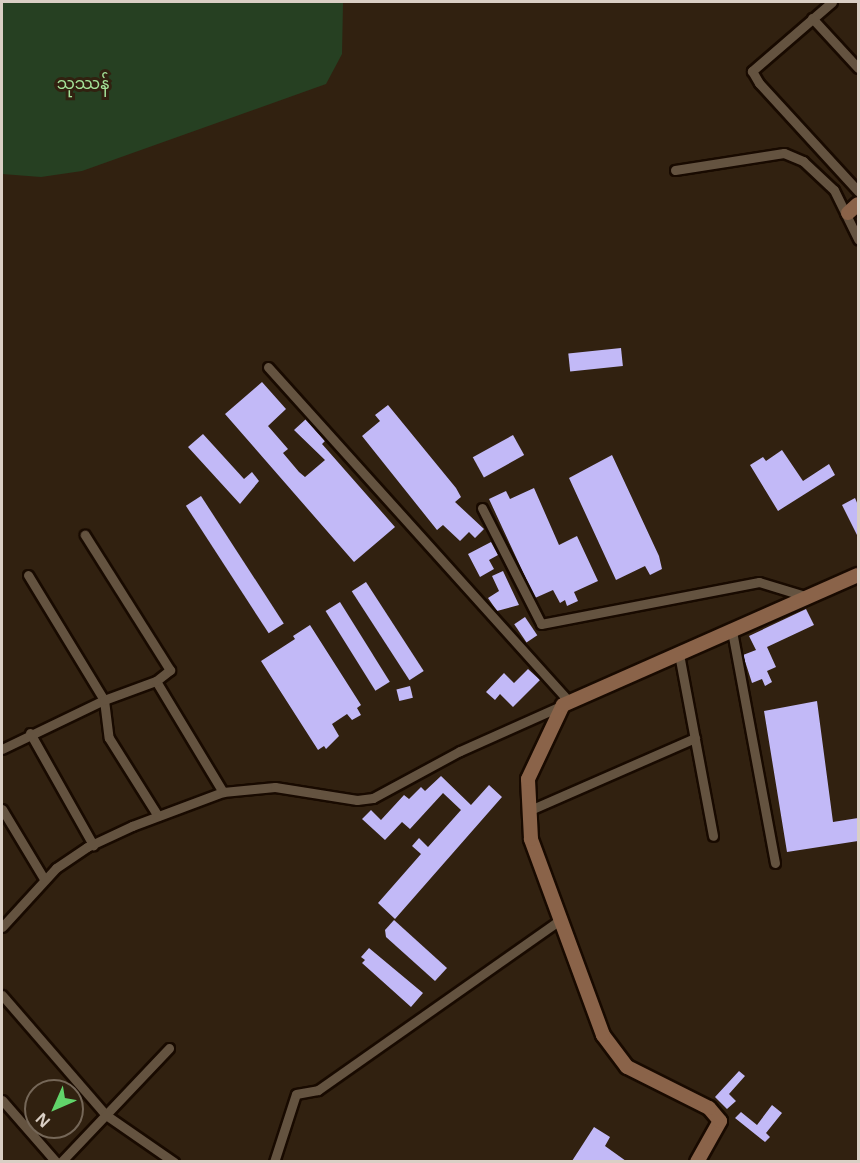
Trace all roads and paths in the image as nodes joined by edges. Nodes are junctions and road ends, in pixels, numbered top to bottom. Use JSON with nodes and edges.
{"nodes":[{"id":1,"x":832,"y":2,"type":"edge"},
{"id":2,"x":812,"y":18,"type":"junction"},
{"id":3,"x":858,"y":68,"type":"edge"},
{"id":4,"x":675,"y":170,"type":"dead end"},
{"id":5,"x":858,"y":191,"type":"edge"},
{"id":6,"x":853,"y":209,"type":"edge"},
{"id":7,"x":858,"y":239,"type":"edge"},
{"id":8,"x":268,"y":367,"type":"dead end"},
{"id":9,"x":482,"y":508,"type":"dead end"},
{"id":10,"x":86,"y":535,"type":"dead end"},
{"id":11,"x":28,"y":575,"type":"dead end"},
{"id":12,"x":858,"y":575,"type":"edge"},
{"id":13,"x":808,"y":597,"type":"junction"},
{"id":14,"x":732,"y":630,"type":"junction"},
{"id":15,"x":680,"y":654,"type":"junction"},
{"id":16,"x":156,"y":681,"type":"junction"},
{"id":17,"x":104,"y":700,"type":"junction"},
{"id":18,"x":567,"y":704,"type":"junction"},
{"id":19,"x":30,"y":733,"type":"junction"},
{"id":20,"x":695,"y":738,"type":"junction"},
{"id":21,"x":2,"y":748,"type":"edge"},
{"id":22,"x":223,"y":792,"type":"junction"},
{"id":23,"x":2,"y":809,"type":"edge"},
{"id":24,"x":530,"y":810,"type":"junction"},
{"id":25,"x":158,"y":816,"type":"junction"},
{"id":26,"x":713,"y":836,"type":"dead end"},
{"id":27,"x":93,"y":845,"type":"junction"},
{"id":28,"x":776,"y":863,"type":"dead end"},
{"id":29,"x":44,"y":879,"type":"junction"},
{"id":30,"x":561,"y":919,"type":"junction"},
{"id":31,"x":2,"y":927,"type":"edge"},
{"id":32,"x":2,"y":995,"type":"edge"},
{"id":33,"x":169,"y":1048,"type":"dead end"},
{"id":34,"x":2,"y":1100,"type":"edge"},
{"id":35,"x":106,"y":1115,"type":"junction"},
{"id":36,"x":56,"y":1161,"type":"edge"},
{"id":37,"x":61,"y":1161,"type":"edge"},
{"id":38,"x":174,"y":1161,"type":"edge"},
{"id":39,"x":274,"y":1161,"type":"edge"},
{"id":40,"x":697,"y":1161,"type":"edge"}],
"edges":[{"from":1,"to":2,"type":"street"},
{"from":2,"to":3,"type":"street"},
{"from":2,"to":5,"type":"street"},
{"from":4,"to":6,"type":"street"},
{"from":6,"to":7,"type":"street"},
{"from":8,"to":18,"type":"street"},
{"from":9,"to":13,"type":"street"},
{"from":10,"to":16,"type":"street"},
{"from":11,"to":17,"type":"street"},
{"from":12,"to":13,"type":"street"},
{"from":13,"to":14,"type":"street"},
{"from":14,"to":15,"type":"street"},
{"from":14,"to":28,"type":"street"},
{"from":15,"to":18,"type":"street"},
{"from":15,"to":20,"type":"street"},
{"from":16,"to":17,"type":"street"},
{"from":16,"to":22,"type":"street"},
{"from":17,"to":19,"type":"street"},
{"from":17,"to":25,"type":"street"},
{"from":18,"to":22,"type":"street"},
{"from":18,"to":24,"type":"street"},
{"from":19,"to":21,"type":"street"},
{"from":19,"to":27,"type":"street"},
{"from":20,"to":24,"type":"street"},
{"from":20,"to":26,"type":"street"},
{"from":22,"to":25,"type":"street"},
{"from":23,"to":29,"type":"street"},
{"from":24,"to":30,"type":"street"},
{"from":25,"to":27,"type":"street"},
{"from":27,"to":29,"type":"street"},
{"from":29,"to":31,"type":"street"},
{"from":30,"to":39,"type":"street"},
{"from":30,"to":40,"type":"street"},
{"from":32,"to":35,"type":"street"},
{"from":33,"to":35,"type":"street"},
{"from":34,"to":36,"type":"street"},
{"from":35,"to":37,"type":"street"},
{"from":35,"to":38,"type":"street"}]}
